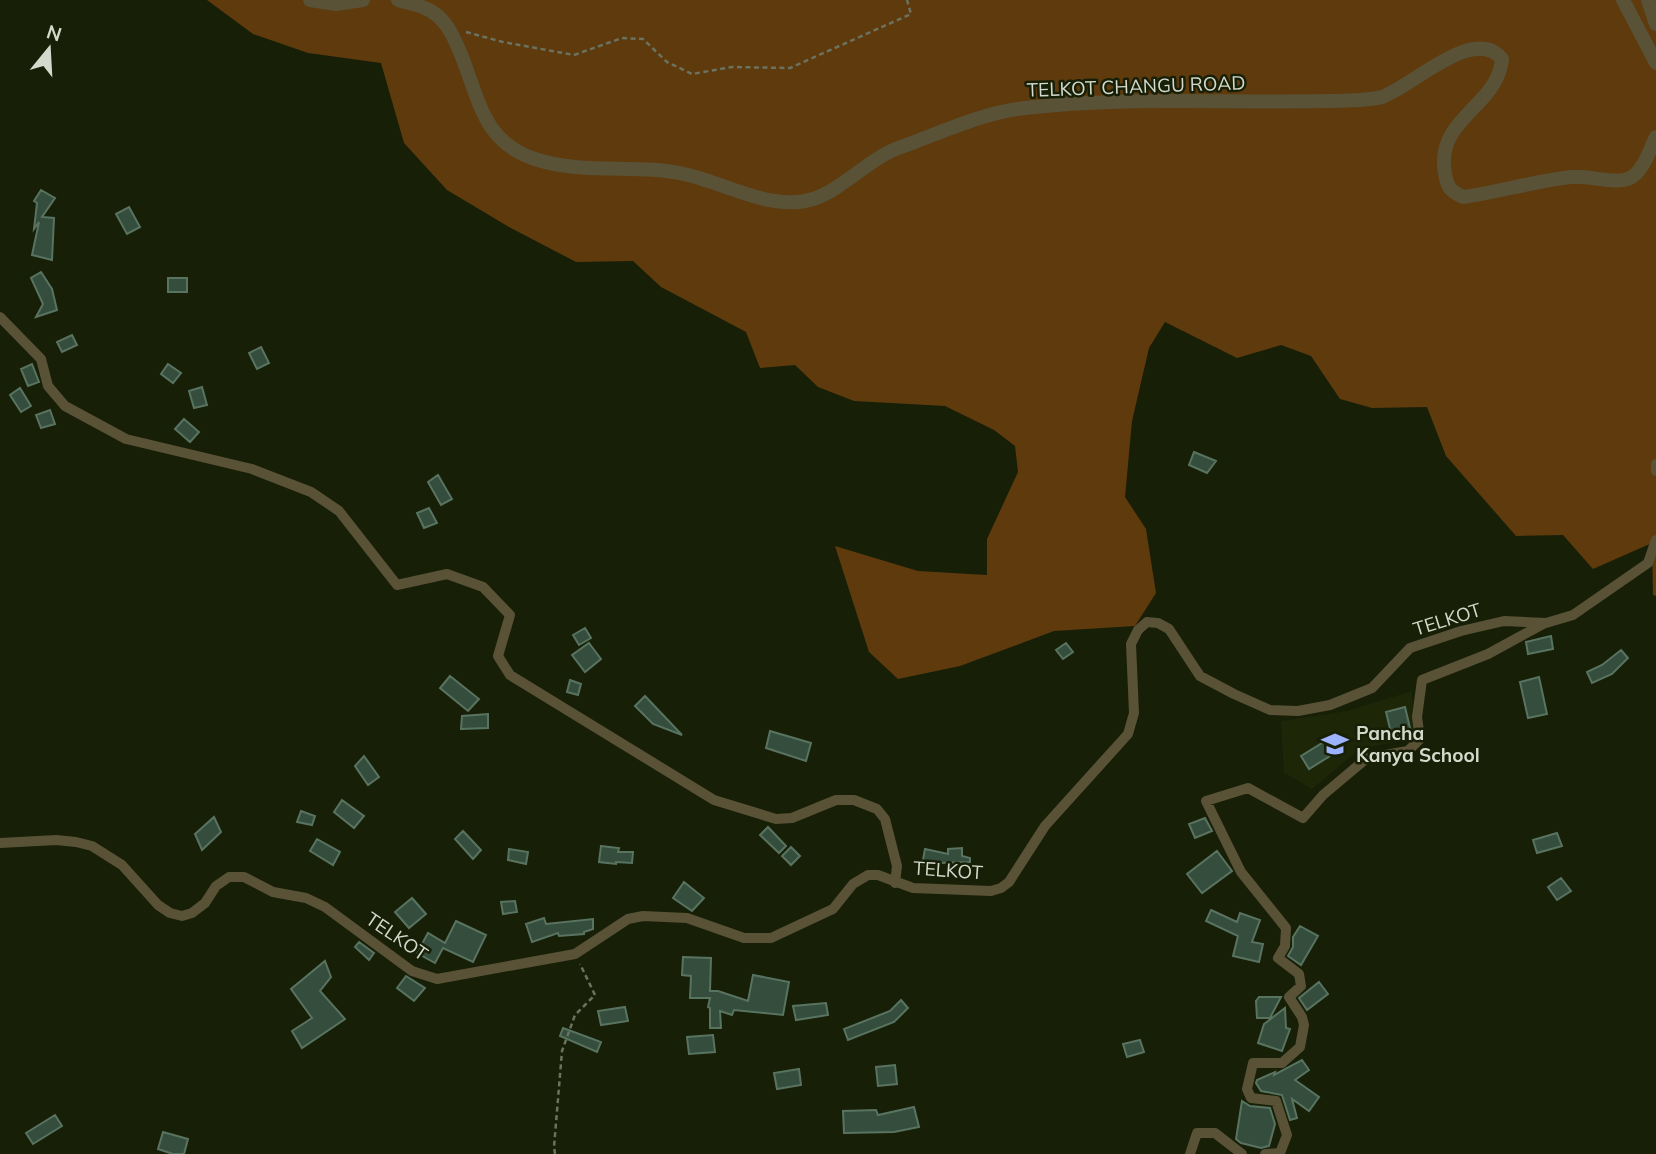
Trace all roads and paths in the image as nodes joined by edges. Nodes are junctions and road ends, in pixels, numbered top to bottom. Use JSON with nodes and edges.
{"nodes":[{"id":1,"x":310,"y":0,"type":"edge"},
{"id":2,"x":363,"y":0,"type":"edge"},
{"id":3,"x":398,"y":0,"type":"edge"},
{"id":4,"x":907,"y":0,"type":"edge"},
{"id":5,"x":1623,"y":0,"type":"edge"},
{"id":6,"x":1648,"y":0,"type":"edge"},
{"id":7,"x":1656,"y":24,"type":"edge"},
{"id":8,"x":448,"y":26,"type":"junction"},
{"id":9,"x":1656,"y":63,"type":"edge"},
{"id":10,"x":1656,"y":137,"type":"edge"},
{"id":11,"x":0,"y":317,"type":"edge"},
{"id":12,"x":1656,"y":464,"type":"edge"},
{"id":13,"x":1656,"y":471,"type":"edge"},
{"id":14,"x":1656,"y":540,"type":"edge"},
{"id":15,"x":1546,"y":623,"type":"junction"},
{"id":16,"x":0,"y":843,"type":"edge"},
{"id":17,"x":895,"y":883,"type":"junction"},
{"id":18,"x":575,"y":954,"type":"junction"},
{"id":19,"x":555,"y":1154,"type":"edge"},
{"id":20,"x":1190,"y":1154,"type":"edge"},
{"id":21,"x":1242,"y":1154,"type":"edge"},
{"id":22,"x":1265,"y":1154,"type":"edge"}],
"edges":[{"from":1,"to":2,"type":"street"},
{"from":3,"to":8,"type":"street"},
{"from":4,"to":8,"type":"path"},
{"from":5,"to":9,"type":"street"},
{"from":6,"to":7,"type":"street"},
{"from":8,"to":10,"type":"street","name":"TELKOT CHANGU ROAD"},
{"from":11,"to":17,"type":"street"},
{"from":12,"to":13,"type":"street"},
{"from":14,"to":15,"type":"street","name":"TELKOT"},
{"from":15,"to":17,"type":"street","name":"TELKOT"},
{"from":15,"to":22,"type":"street"},
{"from":16,"to":18,"type":"street","name":"TELKOT"},
{"from":17,"to":18,"type":"street","name":"TELKOT"},
{"from":18,"to":19,"type":"path"},
{"from":20,"to":21,"type":"street"}]}
